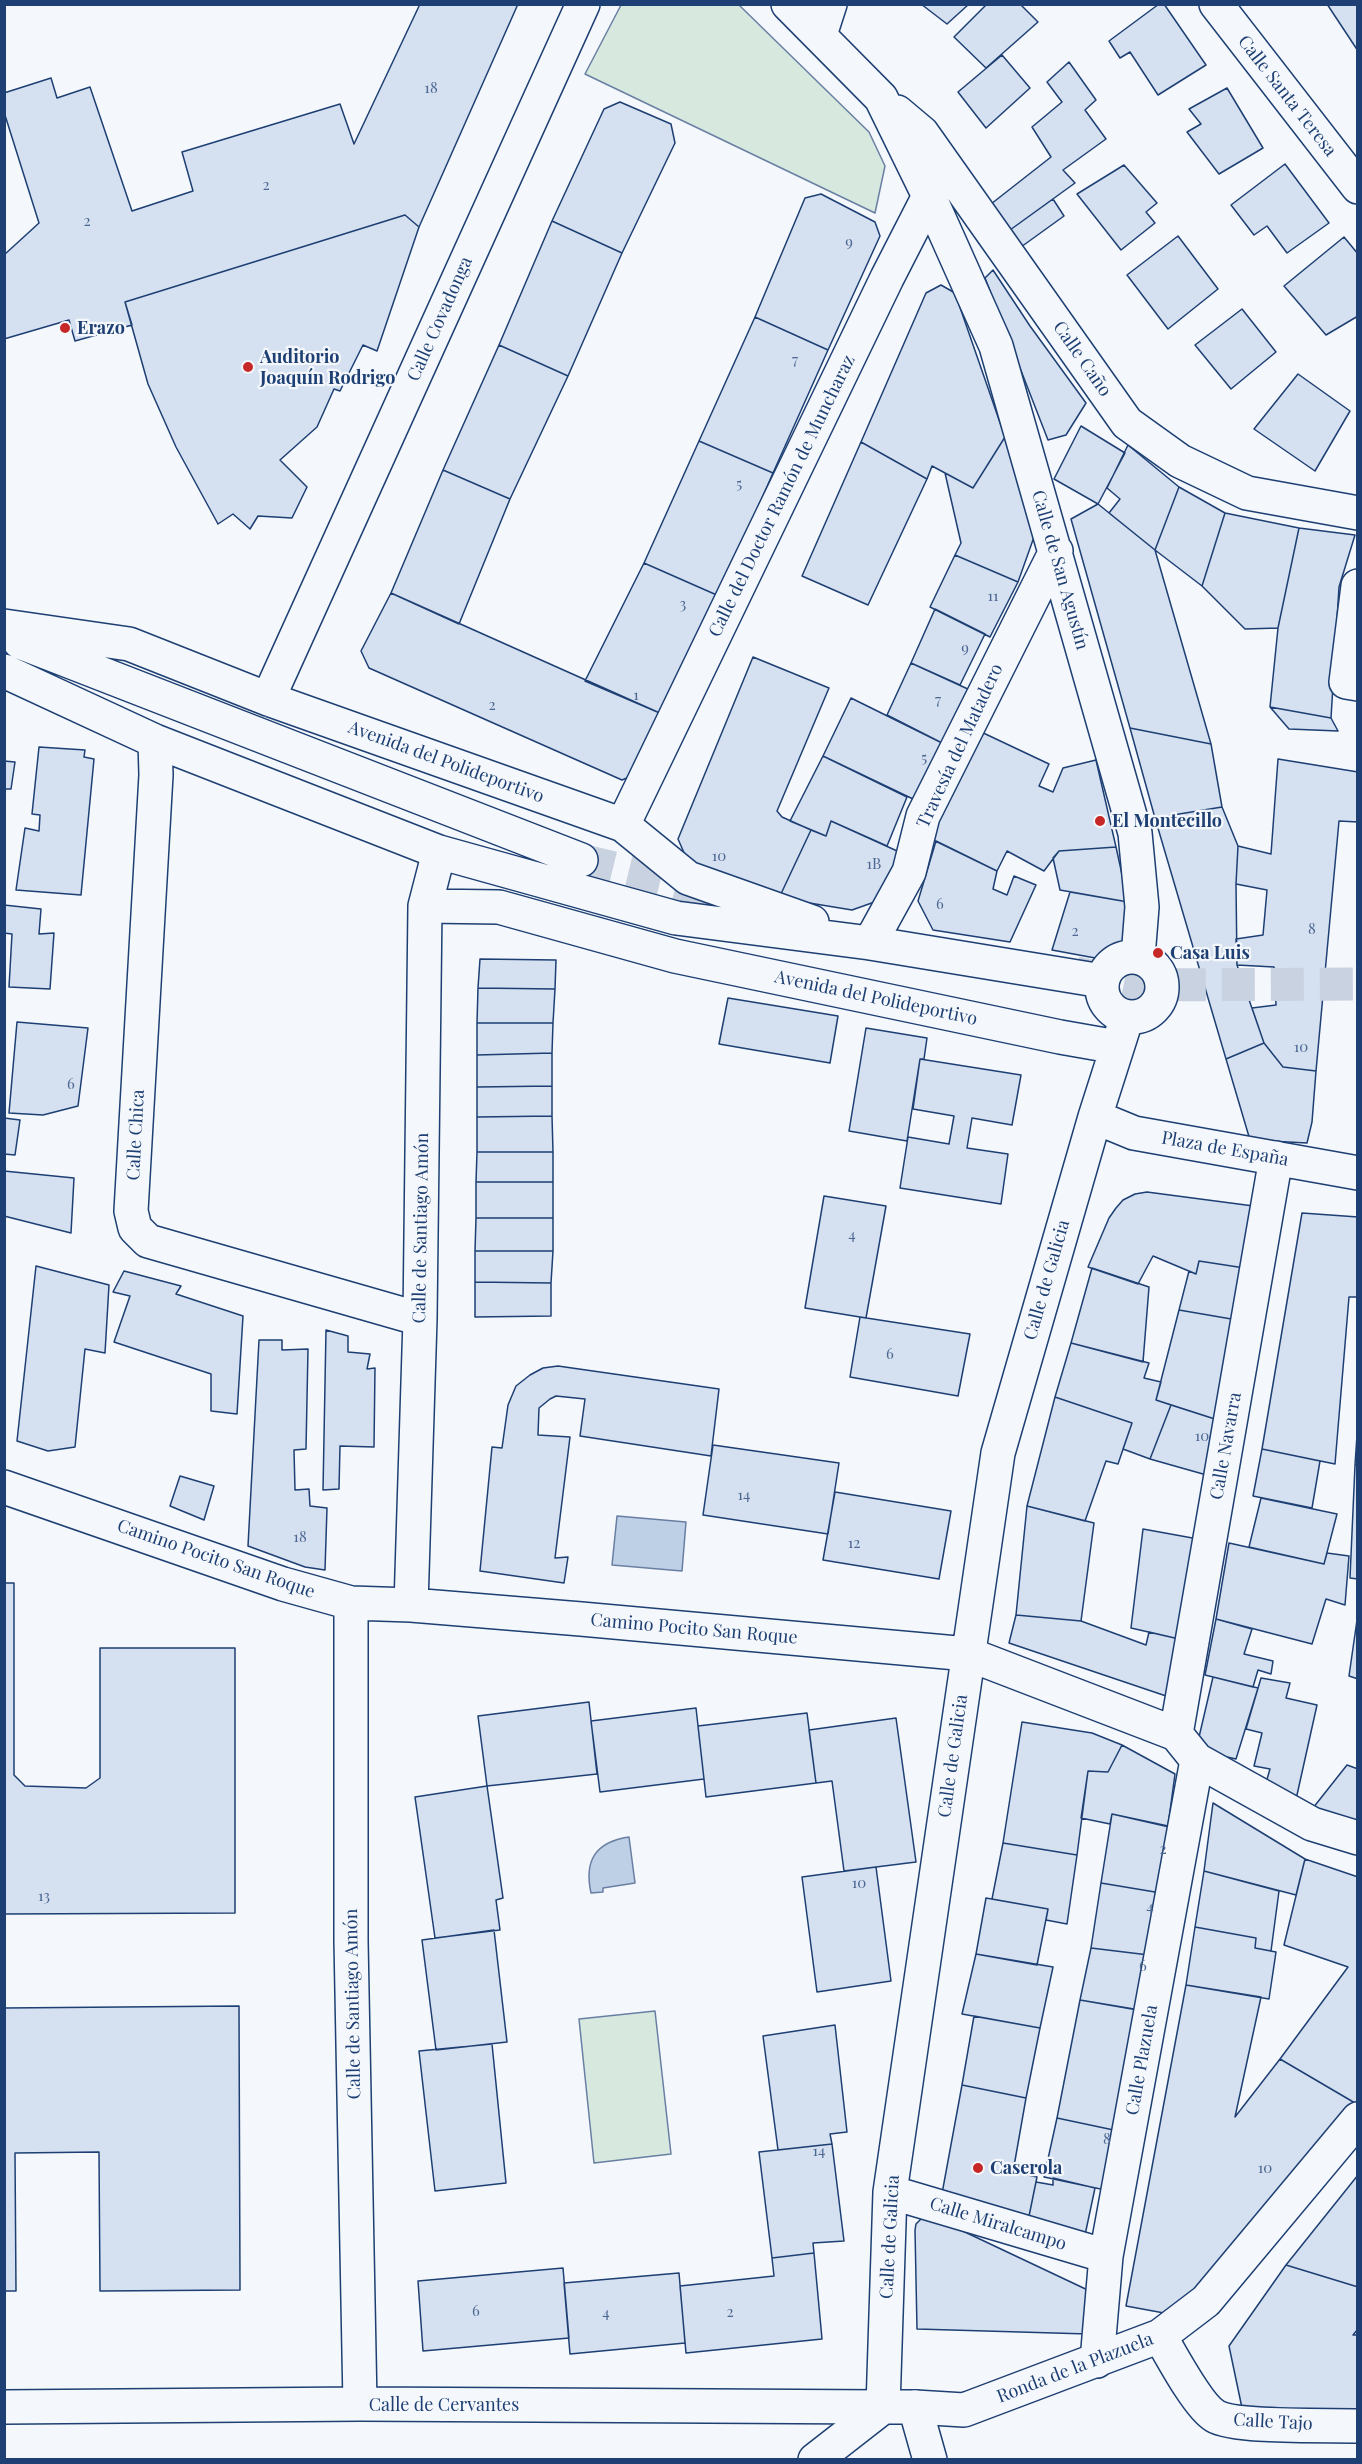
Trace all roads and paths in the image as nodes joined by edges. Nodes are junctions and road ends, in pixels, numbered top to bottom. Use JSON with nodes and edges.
{"nodes":[{"id":1,"x":583,"y":4,"type":"edge"},
{"id":2,"x":788,"y":4,"type":"edge"},
{"id":3,"x":830,"y":4,"type":"edge"},
{"id":4,"x":1216,"y":4,"type":"edge"},
{"id":5,"x":820,"y":35,"type":"junction"},
{"id":6,"x":880,"y":98,"type":"junction"},
{"id":7,"x":948,"y":170,"type":"junction"},
{"id":8,"x":1358,"y":187,"type":"edge"},
{"id":9,"x":929,"y":196,"type":"junction"},
{"id":10,"x":1006,"y":251,"type":"junction"},
{"id":11,"x":965,"y":276,"type":"junction"},
{"id":12,"x":1358,"y":513,"type":"edge"},
{"id":13,"x":1056,"y":551,"type":"junction"},
{"id":14,"x":1358,"y":586,"type":"edge"},
{"id":15,"x":4,"y":626,"type":"edge"},
{"id":16,"x":4,"y":636,"type":"edge"},
{"id":17,"x":4,"y":654,"type":"edge"},
{"id":18,"x":70,"y":660,"type":"junction"},
{"id":19,"x":4,"y":671,"type":"edge"},
{"id":20,"x":1352,"y":683,"type":"edge"},
{"id":21,"x":268,"y":699,"type":"junction"},
{"id":22,"x":155,"y":741,"type":"junction"},
{"id":23,"x":623,"y":825,"type":"junction"},
{"id":24,"x":439,"y":852,"type":"junction"},
{"id":25,"x":581,"y":860,"type":"tunnel mouth"},
{"id":26,"x":425,"y":906,"type":"junction"},
{"id":27,"x":870,"y":943,"type":"junction"},
{"id":28,"x":1138,"y":957,"type":"junction"},
{"id":29,"x":1102,"y":981,"type":"junction"},
{"id":30,"x":1122,"y":1032,"type":"junction"},
{"id":31,"x":1095,"y":1117,"type":"junction"},
{"id":32,"x":1276,"y":1158,"type":"junction"},
{"id":33,"x":1358,"y":1173,"type":"edge"},
{"id":34,"x":420,"y":1319,"type":"junction"},
{"id":35,"x":4,"y":1487,"type":"edge"},
{"id":36,"x":351,"y":1603,"type":"junction"},
{"id":37,"x":411,"y":1605,"type":"junction"},
{"id":38,"x":968,"y":1654,"type":"junction"},
{"id":39,"x":1176,"y":1734,"type":"junction"},
{"id":40,"x":1197,"y":1760,"type":"junction"},
{"id":41,"x":1358,"y":1838,"type":"edge"},
{"id":42,"x":1358,"y":2119,"type":"edge"},
{"id":43,"x":890,"y":2192,"type":"junction"},
{"id":44,"x":1106,"y":2256,"type":"junction"},
{"id":45,"x":1160,"y":2336,"type":"junction"},
{"id":46,"x":1097,"y":2361,"type":"junction"},
{"id":47,"x":360,"y":2404,"type":"junction"},
{"id":48,"x":4,"y":2407,"type":"edge"},
{"id":49,"x":899,"y":2407,"type":"junction"},
{"id":50,"x":1358,"y":2426,"type":"edge"},
{"id":51,"x":815,"y":2460,"type":"edge"},
{"id":52,"x":930,"y":2460,"type":"edge"}],
"edges":[{"from":1,"to":21,"type":"main road","name":"Calle Covadonga"},
{"from":2,"to":5,"type":"main road"},
{"from":3,"to":5,"type":"main road"},
{"from":4,"to":8,"type":"main road","name":"Calle Santa Teresa"},
{"from":5,"to":6,"type":"main road"},
{"from":6,"to":7,"type":"main road","name":"Calle Caño"},
{"from":6,"to":9,"type":"main road","name":"Calle de San Agustín"},
{"from":7,"to":9,"type":"main road","name":"Calle del Doctor Ramón de Muncharaz"},
{"from":7,"to":10,"type":"main road","name":"Calle Caño"},
{"from":9,"to":11,"type":"main road","name":"Calle de San Agustín"},
{"from":9,"to":23,"type":"main road","name":"Calle del Doctor Ramón de Muncharaz"},
{"from":10,"to":11,"type":"main road"},
{"from":10,"to":12,"type":"main road","name":"Calle Caño"},
{"from":11,"to":13,"type":"main road","name":"Calle de San Agustín"},
{"from":13,"to":27,"type":"main road","name":"Travesía del Matadero"},
{"from":13,"to":28,"type":"main road","name":"Calle de San Agustín"},
{"from":14,"to":20,"type":"main road"},
{"from":15,"to":21,"type":"main road","name":"Avenida del Polideportivo"},
{"from":16,"to":18,"type":"main road"},
{"from":17,"to":18,"type":"main road"},
{"from":18,"to":25,"type":"main road"},
{"from":19,"to":22,"type":"main road","name":"Avenida del Polideportivo"},
{"from":21,"to":23,"type":"main road","name":"Avenida del Polideportivo"},
{"from":22,"to":24,"type":"main road","name":"Avenida del Polideportivo"},
{"from":22,"to":34,"type":"main road","name":"Calle Chica"},
{"from":23,"to":27,"type":"main road","name":"Avenida del Polideportivo"},
{"from":24,"to":26,"type":"main road","name":"Calle de Santiago Amón"},
{"from":24,"to":27,"type":"main road","name":"Avenida del Polideportivo"},
{"from":26,"to":30,"type":"main road","name":"Avenida del Polideportivo"},
{"from":26,"to":34,"type":"main road","name":"Calle de Santiago Amón"},
{"from":27,"to":29,"type":"main road","name":"Avenida del Polideportivo"},
{"from":28,"to":29,"type":"main road"},
{"from":28,"to":30,"type":"main road"},
{"from":29,"to":30,"type":"main road"},
{"from":30,"to":31,"type":"main road"},
{"from":31,"to":32,"type":"main road","name":"Plaza de España"},
{"from":31,"to":38,"type":"main road","name":"Calle de Galicia"},
{"from":32,"to":33,"type":"main road","name":"Plaza de España"},
{"from":32,"to":39,"type":"main road","name":"Calle Navarra"},
{"from":34,"to":37,"type":"main road","name":"Calle de Santiago Amón"},
{"from":35,"to":36,"type":"main road","name":"Camino Pocito San Roque"},
{"from":36,"to":37,"type":"main road","name":"Camino Pocito San Roque"},
{"from":36,"to":47,"type":"main road","name":"Calle de Santiago Amón"},
{"from":37,"to":38,"type":"main road","name":"Camino Pocito San Roque"},
{"from":38,"to":39,"type":"main road","name":"Camino Pocito San Roque"},
{"from":38,"to":43,"type":"main road","name":"Calle de Galicia"},
{"from":39,"to":40,"type":"main road"},
{"from":40,"to":41,"type":"main road"},
{"from":40,"to":44,"type":"main road","name":"Calle Plazuela"},
{"from":42,"to":45,"type":"main road","name":"Ronda de la Plazuela"},
{"from":43,"to":44,"type":"main road","name":"Calle Miralcampo"},
{"from":43,"to":49,"type":"main road","name":"Calle de Galicia"},
{"from":44,"to":46,"type":"main road","name":"Calle Plazuela"},
{"from":45,"to":46,"type":"main road","name":"Ronda de la Plazuela"},
{"from":45,"to":50,"type":"main road","name":"Calle Tajo"},
{"from":46,"to":49,"type":"main road","name":"Ronda de la Plazuela"},
{"from":47,"to":48,"type":"main road","name":"Calle de Cervantes"},
{"from":47,"to":49,"type":"main road","name":"Calle de Cervantes"},
{"from":49,"to":51,"type":"main road"},
{"from":49,"to":52,"type":"main road","name":"Calle de Galicia"}]}
